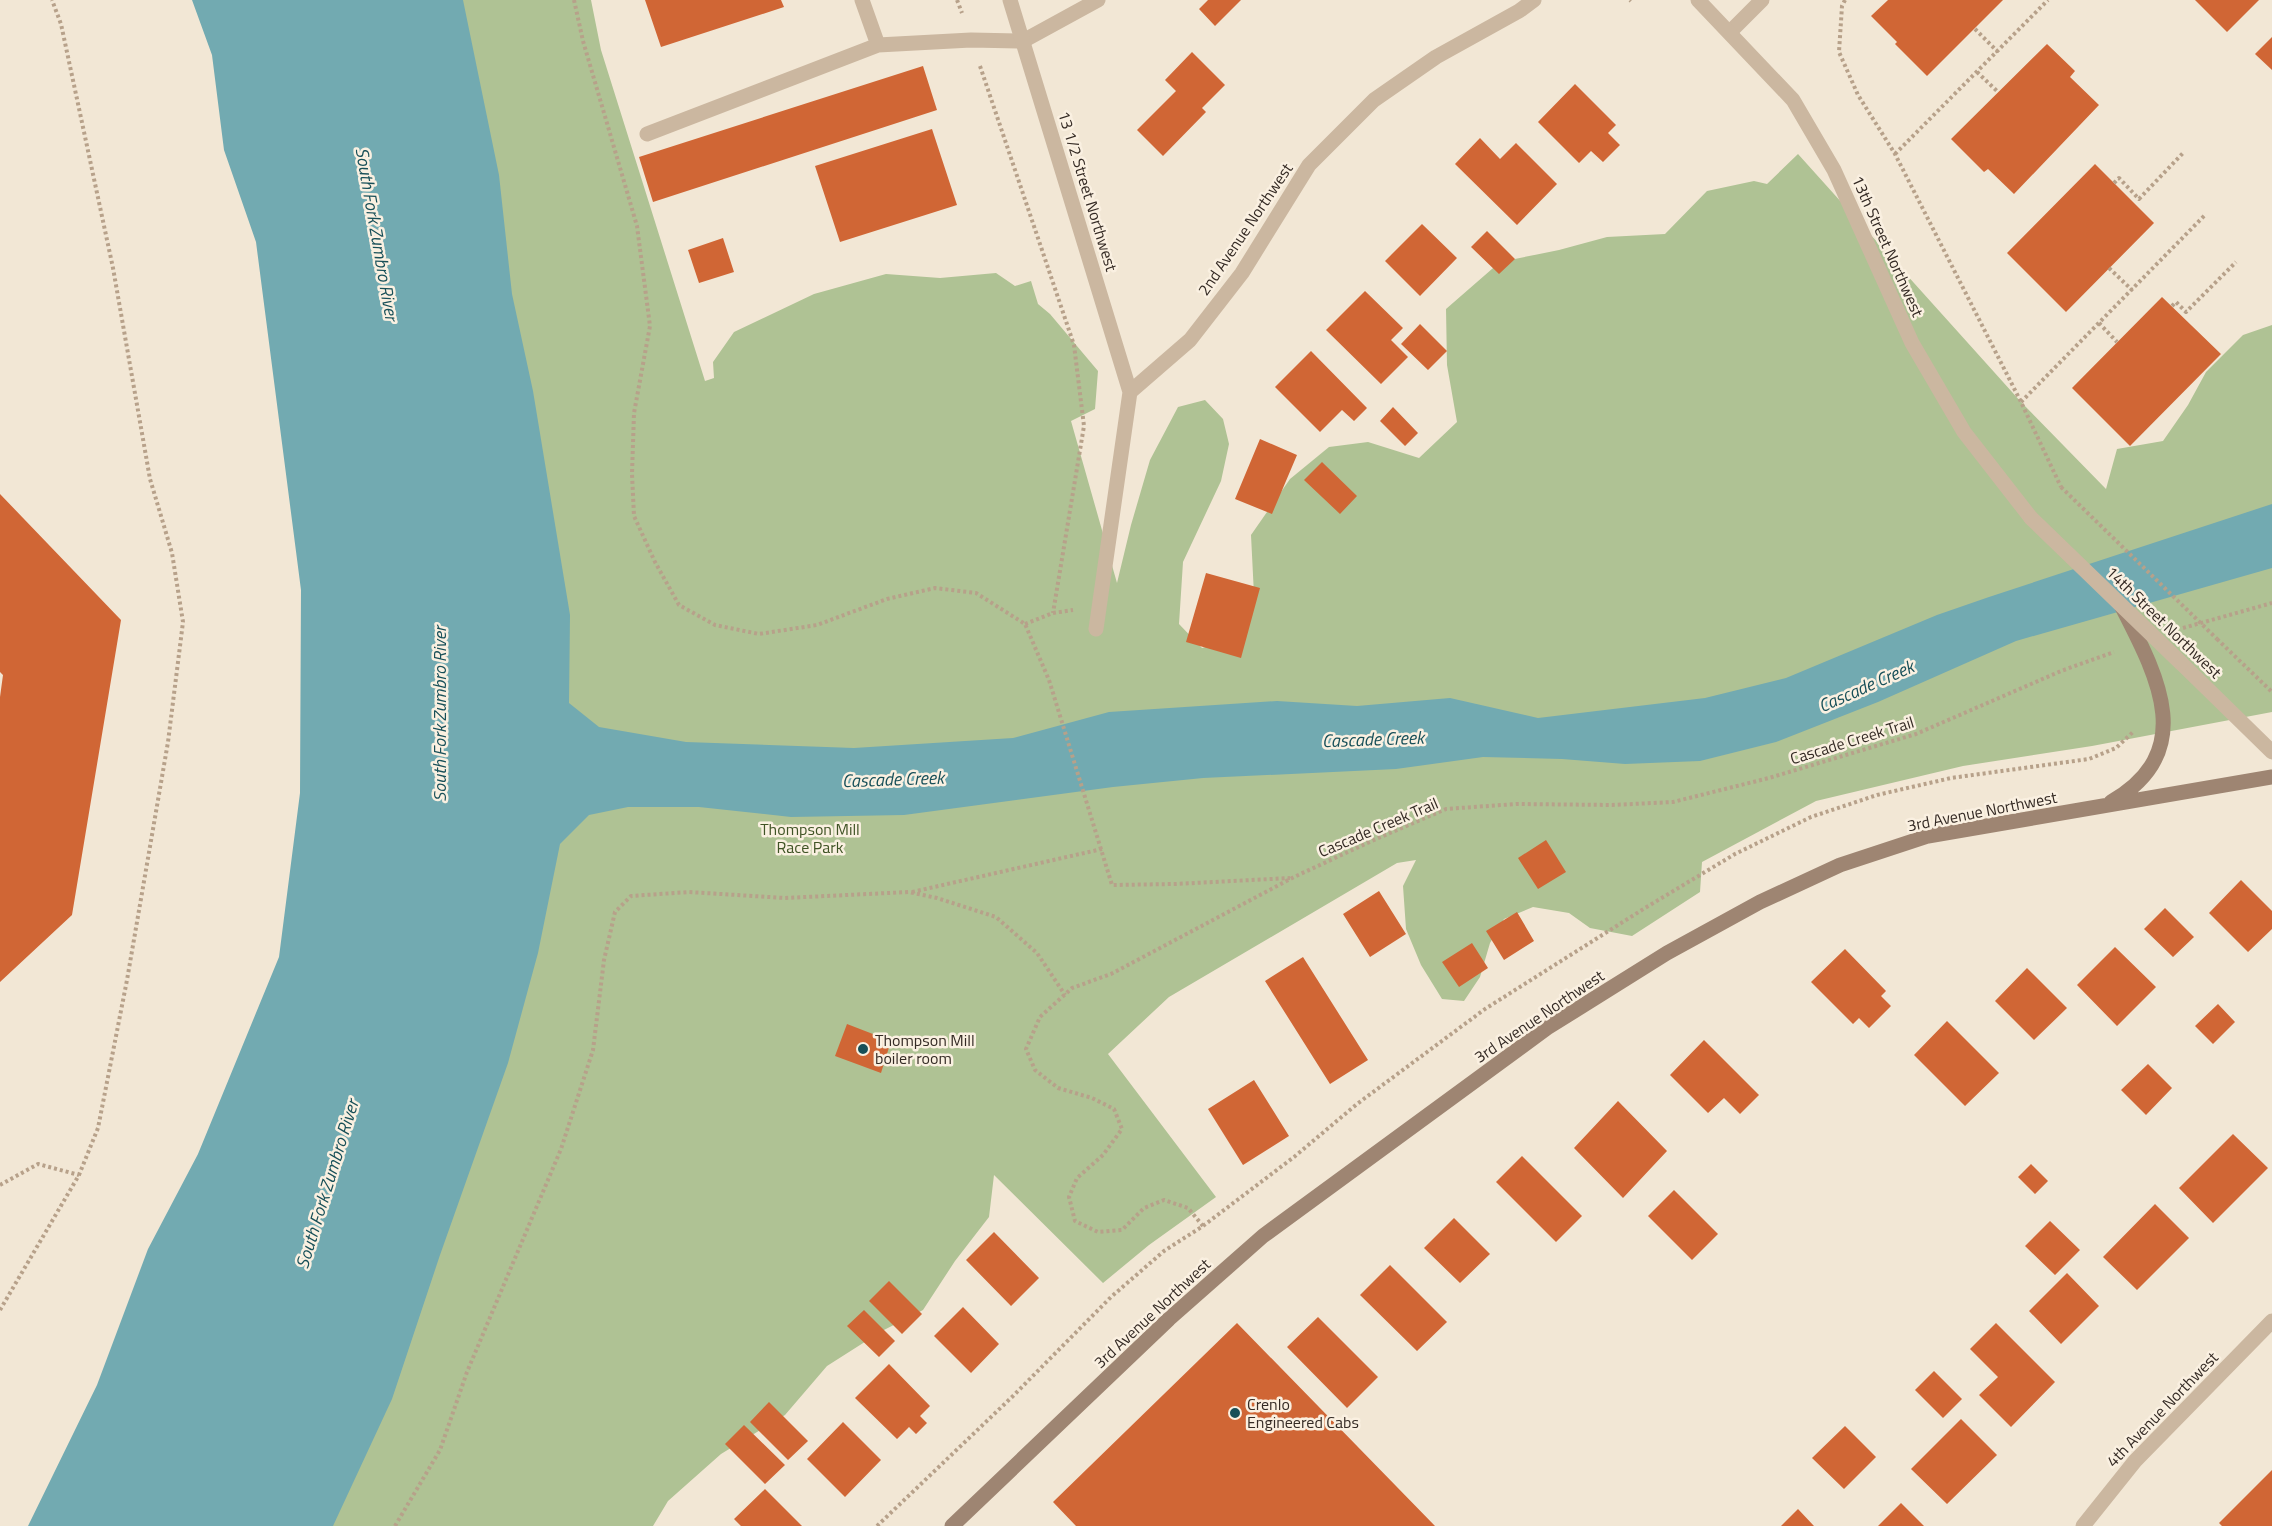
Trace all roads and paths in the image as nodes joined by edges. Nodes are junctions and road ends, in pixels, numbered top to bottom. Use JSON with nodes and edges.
{"nodes":[{"id":1,"x":52,"y":0,"type":"edge"},
{"id":2,"x":574,"y":0,"type":"edge"},
{"id":3,"x":862,"y":0,"type":"edge"},
{"id":4,"x":957,"y":0,"type":"edge"},
{"id":5,"x":1010,"y":0,"type":"edge"},
{"id":6,"x":1098,"y":0,"type":"edge"},
{"id":7,"x":1534,"y":0,"type":"edge"},
{"id":8,"x":1698,"y":0,"type":"edge"},
{"id":9,"x":1762,"y":0,"type":"edge"},
{"id":10,"x":1845,"y":0,"type":"edge"},
{"id":11,"x":2048,"y":0,"type":"edge"},
{"id":12,"x":1975,"y":28,"type":"dead end"},
{"id":13,"x":1730,"y":32,"type":"junction"},
{"id":14,"x":971,"y":40,"type":"junction"},
{"id":15,"x":1023,"y":41,"type":"junction"},
{"id":16,"x":878,"y":45,"type":"junction"},
{"id":17,"x":1998,"y":52,"type":"junction"},
{"id":18,"x":1977,"y":72,"type":"junction"},
{"id":19,"x":1998,"y":92,"type":"dead end"},
{"id":20,"x":647,"y":134,"type":"dead end"},
{"id":21,"x":2184,"y":152,"type":"dead end"},
{"id":22,"x":1895,"y":154,"type":"junction"},
{"id":23,"x":2114,"y":183,"type":"dead end"},
{"id":24,"x":2206,"y":214,"type":"dead end"},
{"id":25,"x":2236,"y":262,"type":"dead end"},
{"id":26,"x":2109,"y":268,"type":"dead end"},
{"id":27,"x":2132,"y":290,"type":"junction"},
{"id":28,"x":2172,"y":306,"type":"dead end"},
{"id":29,"x":2098,"y":323,"type":"junction"},
{"id":30,"x":2117,"y":342,"type":"dead end"},
{"id":31,"x":1130,"y":392,"type":"junction"},
{"id":32,"x":2021,"y":402,"type":"junction"},
{"id":33,"x":2031,"y":518,"type":"joint"},
{"id":34,"x":2119,"y":602,"type":"junction"},
{"id":35,"x":2272,"y":603,"type":"edge"},
{"id":36,"x":1053,"y":613,"type":"junction"},
{"id":37,"x":1097,"y":622,"type":"joint"},
{"id":38,"x":1025,"y":624,"type":"junction"},
{"id":39,"x":2140,"y":642,"type":"junction"},
{"id":40,"x":2272,"y":692,"type":"edge"},
{"id":41,"x":2272,"y":752,"type":"edge"},
{"id":42,"x":2272,"y":777,"type":"edge"},
{"id":43,"x":2102,"y":807,"type":"junction"},
{"id":44,"x":1102,"y":849,"type":"junction"},
{"id":45,"x":1294,"y":877,"type":"junction"},
{"id":46,"x":909,"y":892,"type":"junction"},
{"id":47,"x":1065,"y":995,"type":"junction"},
{"id":48,"x":79,"y":1175,"type":"junction"},
{"id":49,"x":0,"y":1185,"type":"edge"},
{"id":50,"x":0,"y":1310,"type":"edge"},
{"id":51,"x":2272,"y":1322,"type":"edge"},
{"id":52,"x":395,"y":1526,"type":"edge"},
{"id":53,"x":877,"y":1526,"type":"edge"},
{"id":54,"x":952,"y":1526,"type":"edge"},
{"id":55,"x":2083,"y":1526,"type":"edge"}],
"edges":[{"from":1,"to":48,"type":"path"},
{"from":2,"to":38,"type":"path"},
{"from":3,"to":16,"type":"street"},
{"from":4,"to":14,"type":"path"},
{"from":5,"to":15,"type":"street","name":"13 1/2 Street Northwest"},
{"from":6,"to":15,"type":"street"},
{"from":7,"to":31,"type":"street","name":"2nd Avenue Northwest"},
{"from":8,"to":13,"type":"street","name":"13th Street Northwest"},
{"from":9,"to":13,"type":"street"},
{"from":10,"to":22,"type":"path"},
{"from":11,"to":17,"type":"path"},
{"from":12,"to":17,"type":"path"},
{"from":13,"to":33,"type":"street","name":"13th Street Northwest"},
{"from":14,"to":15,"type":"street"},
{"from":14,"to":16,"type":"street"},
{"from":14,"to":36,"type":"path"},
{"from":15,"to":31,"type":"street","name":"13 1/2 Street Northwest"},
{"from":16,"to":20,"type":"street"},
{"from":17,"to":18,"type":"path"},
{"from":18,"to":19,"type":"path"},
{"from":18,"to":22,"type":"path"},
{"from":21,"to":23,"type":"path"},
{"from":22,"to":32,"type":"path"},
{"from":24,"to":27,"type":"path"},
{"from":25,"to":28,"type":"path"},
{"from":26,"to":27,"type":"path"},
{"from":27,"to":29,"type":"path"},
{"from":29,"to":30,"type":"path"},
{"from":29,"to":32,"type":"path"},
{"from":31,"to":37,"type":"street"},
{"from":32,"to":40,"type":"path","bridge":true},
{"from":33,"to":34,"type":"street","name":"14th Street Northwest","bridge":true},
{"from":34,"to":39,"type":"main road"},
{"from":34,"to":41,"type":"street","name":"14th Street Northwest","bridge":true},
{"from":35,"to":39,"type":"path","name":"Cascade Creek Trail"},
{"from":36,"to":37,"type":"path"},
{"from":36,"to":38,"type":"path"},
{"from":38,"to":44,"type":"path"},
{"from":39,"to":43,"type":"main road"},
{"from":39,"to":45,"type":"path","name":"Cascade Creek Trail"},
{"from":42,"to":43,"type":"main road","name":"3rd Avenue Northwest"},
{"from":43,"to":54,"type":"main road","name":"3rd Avenue Northwest"},
{"from":44,"to":45,"type":"path"},
{"from":44,"to":46,"type":"path"},
{"from":45,"to":47,"type":"path","name":"Cascade Creek Trail"},
{"from":46,"to":47,"type":"path"},
{"from":46,"to":52,"type":"path"},
{"from":47,"to":53,"type":"path","name":"Cascade Creek Trail"},
{"from":48,"to":49,"type":"path"},
{"from":48,"to":50,"type":"path"},
{"from":51,"to":55,"type":"street","name":"4th Avenue Northwest"}]}
